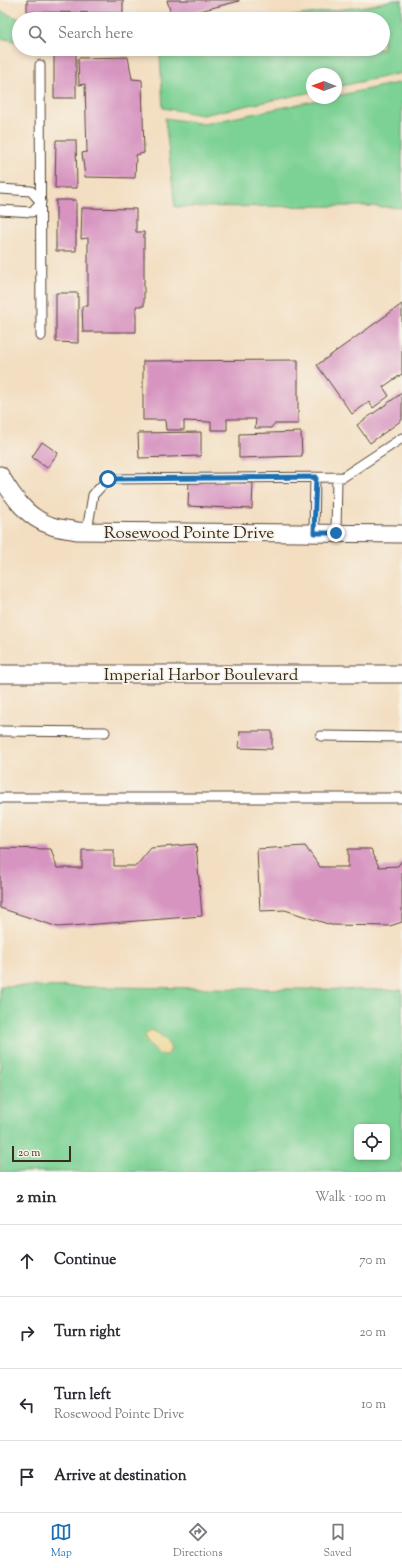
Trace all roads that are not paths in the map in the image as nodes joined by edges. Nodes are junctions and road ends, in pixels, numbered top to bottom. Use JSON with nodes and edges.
{"nodes":[{"id":1,"x":40,"y":65,"type":"dead end"},
{"id":2,"x":0,"y":189,"type":"edge"},
{"id":3,"x":41,"y":202,"type":"junction"},
{"id":4,"x":0,"y":210,"type":"edge"},
{"id":5,"x":41,"y":336,"type":"dead end"},
{"id":6,"x":402,"y":438,"type":"edge"},
{"id":7,"x":0,"y":475,"type":"edge"},
{"id":8,"x":316,"y":477,"type":"junction"},
{"id":9,"x":337,"y":477,"type":"junction"},
{"id":10,"x":87,"y":531,"type":"junction"},
{"id":11,"x":314,"y":533,"type":"junction"},
{"id":12,"x":336,"y":533,"type":"junction"},
{"id":13,"x":402,"y":534,"type":"edge"},
{"id":14,"x":0,"y":674,"type":"edge"},
{"id":15,"x":402,"y":674,"type":"edge"},
{"id":16,"x":0,"y":730,"type":"edge"},
{"id":17,"x":106,"y":732,"type":"dead end"},
{"id":18,"x":321,"y":736,"type":"dead end"},
{"id":19,"x":402,"y":737,"type":"edge"},
{"id":20,"x":0,"y":798,"type":"edge"},
{"id":21,"x":402,"y":798,"type":"edge"}],
"edges":[{"from":1,"to":3,"type":"lane"},
{"from":2,"to":3,"type":"lane"},
{"from":3,"to":4,"type":"lane"},
{"from":3,"to":5,"type":"lane"},
{"from":6,"to":9,"type":"lane"},
{"from":7,"to":10,"type":"street","name":"Rosewood Pointe Drive"},
{"from":8,"to":9,"type":"lane"},
{"from":8,"to":10,"type":"lane"},
{"from":8,"to":11,"type":"lane"},
{"from":9,"to":12,"type":"lane"},
{"from":10,"to":11,"type":"street","name":"Rosewood Pointe Drive"},
{"from":11,"to":12,"type":"street","name":"Rosewood Pointe Drive"},
{"from":12,"to":13,"type":"street","name":"Rosewood Pointe Drive"},
{"from":14,"to":15,"type":"street","name":"Imperial Harbor Boulevard"},
{"from":16,"to":17,"type":"lane"},
{"from":18,"to":19,"type":"lane"},
{"from":20,"to":21,"type":"lane"}]}
